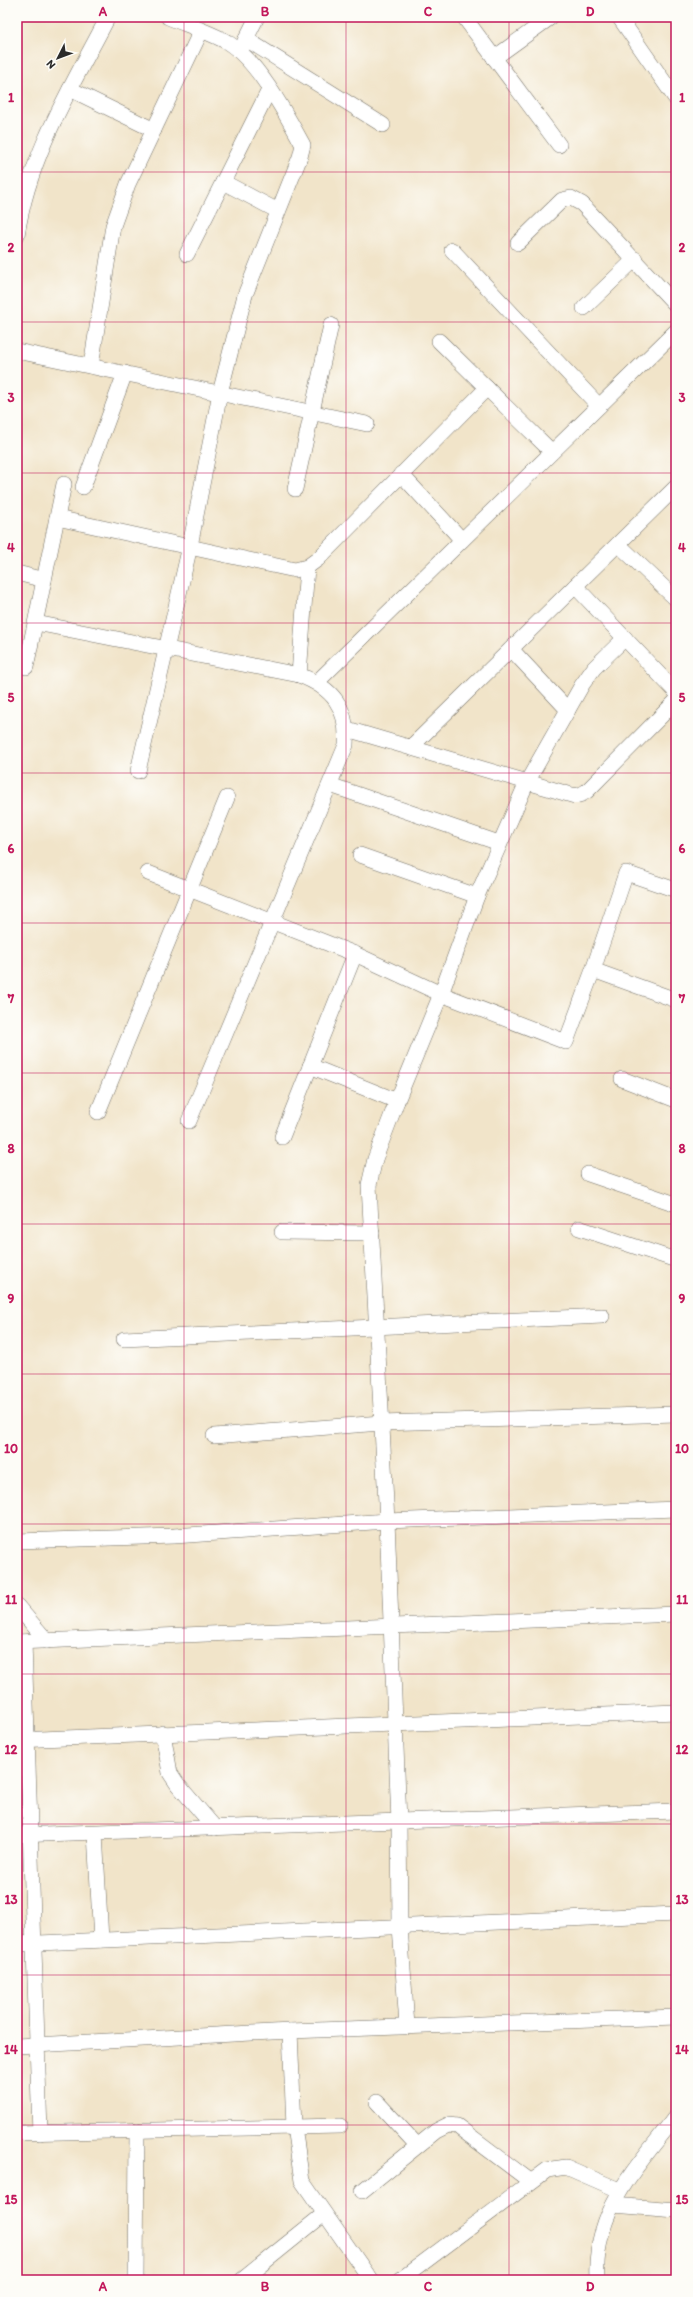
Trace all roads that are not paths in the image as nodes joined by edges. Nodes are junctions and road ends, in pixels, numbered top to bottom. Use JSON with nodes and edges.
{"nodes":[{"id":1,"x":108,"y":17,"type":"edge"},
{"id":2,"x":168,"y":17,"type":"edge"},
{"id":3,"x":257,"y":17,"type":"edge"},
{"id":4,"x":464,"y":17,"type":"edge"},
{"id":5,"x":551,"y":17,"type":"edge"},
{"id":6,"x":619,"y":17,"type":"edge"},
{"id":7,"x":201,"y":31,"type":"junction"},
{"id":8,"x":243,"y":46,"type":"junction"},
{"id":9,"x":494,"y":58,"type":"junction"},
{"id":10,"x":70,"y":89,"type":"junction"},
{"id":11,"x":269,"y":90,"type":"junction"},
{"id":12,"x":675,"y":96,"type":"edge"},
{"id":13,"x":383,"y":125,"type":"dead end"},
{"id":14,"x":154,"y":130,"type":"junction"},
{"id":15,"x":559,"y":145,"type":"dead end"},
{"id":16,"x":223,"y":182,"type":"junction"},
{"id":17,"x":278,"y":211,"type":"junction"},
{"id":18,"x":17,"y":235,"type":"edge"},
{"id":19,"x":518,"y":243,"type":"dead end"},
{"id":20,"x":452,"y":250,"type":"dead end"},
{"id":21,"x":187,"y":254,"type":"dead end"},
{"id":22,"x":634,"y":259,"type":"junction"},
{"id":23,"x":676,"y":305,"type":"edge"},
{"id":24,"x":584,"y":308,"type":"dead end"},
{"id":25,"x":331,"y":325,"type":"dead end"},
{"id":26,"x":676,"y":331,"type":"edge"},
{"id":27,"x":439,"y":341,"type":"dead end"},
{"id":28,"x":17,"y":351,"type":"edge"},
{"id":29,"x":91,"y":366,"type":"junction"},
{"id":30,"x":125,"y":373,"type":"junction"},
{"id":31,"x":488,"y":388,"type":"junction"},
{"id":32,"x":220,"y":393,"type":"junction"},
{"id":33,"x":599,"y":406,"type":"junction"},
{"id":34,"x":312,"y":412,"type":"junction"},
{"id":35,"x":367,"y":424,"type":"dead end"},
{"id":36,"x":552,"y":452,"type":"junction"},
{"id":37,"x":401,"y":474,"type":"junction"},
{"id":38,"x":64,"y":484,"type":"dead end"},
{"id":39,"x":83,"y":487,"type":"dead end"},
{"id":40,"x":676,"y":487,"type":"edge"},
{"id":41,"x":295,"y":489,"type":"dead end"},
{"id":42,"x":57,"y":518,"type":"junction"},
{"id":43,"x":462,"y":540,"type":"junction"},
{"id":44,"x":618,"y":544,"type":"junction"},
{"id":45,"x":190,"y":546,"type":"junction"},
{"id":46,"x":307,"y":568,"type":"junction"},
{"id":47,"x":17,"y":573,"type":"edge"},
{"id":48,"x":44,"y":580,"type":"junction"},
{"id":49,"x":575,"y":586,"type":"junction"},
{"id":50,"x":676,"y":599,"type":"edge"},
{"id":51,"x":36,"y":623,"type":"junction"},
{"id":52,"x":625,"y":638,"type":"junction"},
{"id":53,"x":167,"y":648,"type":"junction"},
{"id":54,"x":511,"y":649,"type":"junction"},
{"id":55,"x":26,"y":667,"type":"dead end"},
{"id":56,"x":299,"y":675,"type":"junction"},
{"id":57,"x":317,"y":682,"type":"junction"},
{"id":58,"x":676,"y":692,"type":"edge"},
{"id":59,"x":676,"y":701,"type":"edge"},
{"id":60,"x":568,"y":710,"type":"junction"},
{"id":61,"x":347,"y":729,"type":"junction"},
{"id":62,"x":411,"y":747,"type":"junction"},
{"id":63,"x":138,"y":771,"type":"dead end"},
{"id":64,"x":527,"y":782,"type":"junction"},
{"id":65,"x":330,"y":784,"type":"junction"},
{"id":66,"x":226,"y":798,"type":"dead end"},
{"id":67,"x":499,"y":844,"type":"junction"},
{"id":68,"x":360,"y":855,"type":"dead end"},
{"id":69,"x":148,"y":873,"type":"dead end"},
{"id":70,"x":189,"y":889,"type":"junction"},
{"id":71,"x":676,"y":890,"type":"edge"},
{"id":72,"x":477,"y":896,"type":"junction"},
{"id":73,"x":272,"y":922,"type":"junction"},
{"id":74,"x":355,"y":954,"type":"junction"},
{"id":75,"x":593,"y":970,"type":"junction"},
{"id":76,"x":441,"y":994,"type":"junction"},
{"id":77,"x":676,"y":1000,"type":"edge"},
{"id":78,"x":310,"y":1066,"type":"junction"},
{"id":79,"x":622,"y":1079,"type":"dead end"},
{"id":80,"x":676,"y":1100,"type":"edge"},
{"id":81,"x":397,"y":1101,"type":"junction"},
{"id":82,"x":98,"y":1112,"type":"dead end"},
{"id":83,"x":189,"y":1121,"type":"dead end"},
{"id":84,"x":282,"y":1138,"type":"dead end"},
{"id":85,"x":588,"y":1174,"type":"dead end"},
{"id":86,"x":676,"y":1204,"type":"edge"},
{"id":87,"x":579,"y":1228,"type":"dead end"},
{"id":88,"x":282,"y":1232,"type":"dead end"},
{"id":89,"x":372,"y":1233,"type":"junction"},
{"id":90,"x":676,"y":1260,"type":"edge"},
{"id":91,"x":602,"y":1316,"type":"dead end"},
{"id":92,"x":377,"y":1327,"type":"junction"},
{"id":93,"x":124,"y":1339,"type":"dead end"},
{"id":94,"x":676,"y":1414,"type":"edge"},
{"id":95,"x":381,"y":1423,"type":"junction"},
{"id":96,"x":214,"y":1436,"type":"dead end"},
{"id":97,"x":676,"y":1509,"type":"edge"},
{"id":98,"x":387,"y":1521,"type":"junction"},
{"id":99,"x":17,"y":1541,"type":"edge"},
{"id":100,"x":17,"y":1606,"type":"edge"},
{"id":101,"x":676,"y":1614,"type":"edge"},
{"id":102,"x":391,"y":1627,"type":"junction"},
{"id":103,"x":47,"y":1641,"type":"junction"},
{"id":104,"x":20,"y":1642,"type":"edge"},
{"id":105,"x":676,"y":1712,"type":"edge"},
{"id":106,"x":395,"y":1722,"type":"junction"},
{"id":107,"x":163,"y":1733,"type":"junction"},
{"id":108,"x":22,"y":1739,"type":"edge"},
{"id":109,"x":676,"y":1811,"type":"edge"},
{"id":110,"x":399,"y":1822,"type":"junction"},
{"id":111,"x":215,"y":1828,"type":"junction"},
{"id":112,"x":95,"y":1833,"type":"junction"},
{"id":113,"x":24,"y":1835,"type":"edge"},
{"id":114,"x":676,"y":1914,"type":"edge"},
{"id":115,"x":400,"y":1926,"type":"junction"},
{"id":116,"x":100,"y":1940,"type":"junction"},
{"id":117,"x":34,"y":1943,"type":"junction"},
{"id":118,"x":17,"y":1944,"type":"edge"},
{"id":119,"x":676,"y":2018,"type":"edge"},
{"id":120,"x":406,"y":2026,"type":"junction"},
{"id":121,"x":290,"y":2031,"type":"junction"},
{"id":122,"x":37,"y":2044,"type":"junction"},
{"id":123,"x":17,"y":2046,"type":"edge"},
{"id":124,"x":377,"y":2102,"type":"dead end"},
{"id":125,"x":676,"y":2116,"type":"edge"},
{"id":126,"x":340,"y":2126,"type":"dead end"},
{"id":127,"x":294,"y":2127,"type":"junction"},
{"id":128,"x":137,"y":2130,"type":"junction"},
{"id":129,"x":17,"y":2133,"type":"edge"},
{"id":130,"x":40,"y":2133,"type":"junction"},
{"id":131,"x":417,"y":2145,"type":"junction"},
{"id":132,"x":530,"y":2181,"type":"junction"},
{"id":133,"x":619,"y":2190,"type":"junction"},
{"id":134,"x":362,"y":2191,"type":"dead end"},
{"id":135,"x":613,"y":2205,"type":"junction"},
{"id":136,"x":676,"y":2210,"type":"edge"},
{"id":137,"x":324,"y":2214,"type":"junction"},
{"id":138,"x":136,"y":2280,"type":"edge"},
{"id":139,"x":242,"y":2280,"type":"edge"},
{"id":140,"x":371,"y":2280,"type":"edge"},
{"id":141,"x":400,"y":2280,"type":"edge"},
{"id":142,"x":596,"y":2280,"type":"edge"}],
"edges":[{"from":1,"to":10,"type":"street"},
{"from":2,"to":7,"type":"street"},
{"from":3,"to":8,"type":"street"},
{"from":4,"to":9,"type":"street"},
{"from":5,"to":9,"type":"street"},
{"from":6,"to":12,"type":"street"},
{"from":7,"to":8,"type":"street"},
{"from":7,"to":14,"type":"street"},
{"from":8,"to":11,"type":"street"},
{"from":8,"to":13,"type":"street"},
{"from":9,"to":15,"type":"street"},
{"from":10,"to":14,"type":"street"},
{"from":10,"to":18,"type":"street"},
{"from":11,"to":16,"type":"street"},
{"from":11,"to":17,"type":"street"},
{"from":14,"to":29,"type":"street"},
{"from":16,"to":17,"type":"street"},
{"from":16,"to":21,"type":"street"},
{"from":17,"to":32,"type":"street"},
{"from":19,"to":22,"type":"street"},
{"from":20,"to":33,"type":"street"},
{"from":22,"to":23,"type":"street"},
{"from":22,"to":24,"type":"street"},
{"from":25,"to":34,"type":"street"},
{"from":26,"to":33,"type":"street"},
{"from":27,"to":31,"type":"street"},
{"from":28,"to":29,"type":"street"},
{"from":29,"to":30,"type":"street"},
{"from":30,"to":32,"type":"street"},
{"from":30,"to":39,"type":"street"},
{"from":31,"to":36,"type":"street"},
{"from":31,"to":37,"type":"street"},
{"from":32,"to":34,"type":"street"},
{"from":32,"to":45,"type":"street"},
{"from":33,"to":36,"type":"street"},
{"from":34,"to":35,"type":"street"},
{"from":34,"to":41,"type":"street"},
{"from":36,"to":43,"type":"street"},
{"from":37,"to":43,"type":"street"},
{"from":37,"to":46,"type":"street"},
{"from":38,"to":42,"type":"street"},
{"from":40,"to":44,"type":"street"},
{"from":42,"to":45,"type":"street"},
{"from":42,"to":48,"type":"street"},
{"from":43,"to":57,"type":"street"},
{"from":44,"to":49,"type":"street"},
{"from":44,"to":50,"type":"street"},
{"from":45,"to":46,"type":"street"},
{"from":45,"to":53,"type":"street"},
{"from":46,"to":56,"type":"street"},
{"from":47,"to":48,"type":"street"},
{"from":48,"to":51,"type":"street"},
{"from":49,"to":52,"type":"street"},
{"from":49,"to":54,"type":"street"},
{"from":51,"to":53,"type":"street"},
{"from":51,"to":55,"type":"street"},
{"from":52,"to":58,"type":"street"},
{"from":52,"to":60,"type":"street"},
{"from":53,"to":56,"type":"street"},
{"from":53,"to":63,"type":"street"},
{"from":54,"to":60,"type":"street"},
{"from":54,"to":62,"type":"street"},
{"from":56,"to":57,"type":"street"},
{"from":57,"to":61,"type":"street"},
{"from":59,"to":64,"type":"street"},
{"from":60,"to":64,"type":"street"},
{"from":61,"to":62,"type":"street"},
{"from":61,"to":65,"type":"street"},
{"from":62,"to":64,"type":"street"},
{"from":64,"to":67,"type":"street"},
{"from":65,"to":67,"type":"street"},
{"from":65,"to":73,"type":"street"},
{"from":66,"to":70,"type":"street"},
{"from":67,"to":72,"type":"street"},
{"from":68,"to":72,"type":"street"},
{"from":69,"to":70,"type":"street"},
{"from":70,"to":73,"type":"street"},
{"from":70,"to":82,"type":"street"},
{"from":71,"to":75,"type":"street"},
{"from":72,"to":76,"type":"street"},
{"from":73,"to":74,"type":"street"},
{"from":73,"to":83,"type":"street"},
{"from":74,"to":76,"type":"street"},
{"from":74,"to":78,"type":"street"},
{"from":75,"to":76,"type":"street"},
{"from":75,"to":77,"type":"street"},
{"from":76,"to":81,"type":"street"},
{"from":78,"to":81,"type":"street"},
{"from":78,"to":84,"type":"street"},
{"from":79,"to":80,"type":"street"},
{"from":81,"to":89,"type":"street"},
{"from":85,"to":86,"type":"street"},
{"from":87,"to":90,"type":"street"},
{"from":88,"to":89,"type":"street"},
{"from":89,"to":92,"type":"street"},
{"from":91,"to":92,"type":"street"},
{"from":92,"to":93,"type":"street"},
{"from":92,"to":95,"type":"street"},
{"from":94,"to":95,"type":"street"},
{"from":95,"to":96,"type":"street"},
{"from":95,"to":98,"type":"street"},
{"from":97,"to":98,"type":"street"},
{"from":98,"to":99,"type":"street"},
{"from":98,"to":102,"type":"street"},
{"from":100,"to":103,"type":"street"},
{"from":101,"to":102,"type":"street"},
{"from":102,"to":103,"type":"street"},
{"from":102,"to":106,"type":"street"},
{"from":103,"to":104,"type":"street"},
{"from":104,"to":108,"type":"street"},
{"from":105,"to":106,"type":"street"},
{"from":106,"to":107,"type":"street"},
{"from":106,"to":110,"type":"street"},
{"from":107,"to":108,"type":"street"},
{"from":107,"to":111,"type":"street"},
{"from":108,"to":113,"type":"street"},
{"from":109,"to":110,"type":"street"},
{"from":110,"to":111,"type":"street"},
{"from":110,"to":115,"type":"street"},
{"from":111,"to":112,"type":"street"},
{"from":112,"to":113,"type":"street"},
{"from":112,"to":116,"type":"street"},
{"from":113,"to":117,"type":"street"},
{"from":114,"to":115,"type":"street"},
{"from":115,"to":116,"type":"street"},
{"from":115,"to":120,"type":"street"},
{"from":116,"to":117,"type":"street"},
{"from":117,"to":118,"type":"street"},
{"from":117,"to":122,"type":"street"},
{"from":119,"to":120,"type":"street"},
{"from":120,"to":121,"type":"street"},
{"from":121,"to":122,"type":"street"},
{"from":121,"to":127,"type":"street"},
{"from":122,"to":123,"type":"street"},
{"from":122,"to":130,"type":"street"},
{"from":124,"to":131,"type":"street"},
{"from":125,"to":133,"type":"street"},
{"from":126,"to":127,"type":"street"},
{"from":127,"to":128,"type":"street"},
{"from":127,"to":137,"type":"street"},
{"from":128,"to":130,"type":"street"},
{"from":128,"to":138,"type":"street"},
{"from":129,"to":130,"type":"street"},
{"from":131,"to":132,"type":"street"},
{"from":131,"to":134,"type":"street"},
{"from":132,"to":133,"type":"street"},
{"from":132,"to":141,"type":"street"},
{"from":133,"to":135,"type":"street"},
{"from":135,"to":136,"type":"street"},
{"from":135,"to":142,"type":"street"},
{"from":137,"to":139,"type":"street"},
{"from":137,"to":140,"type":"street"}]}
